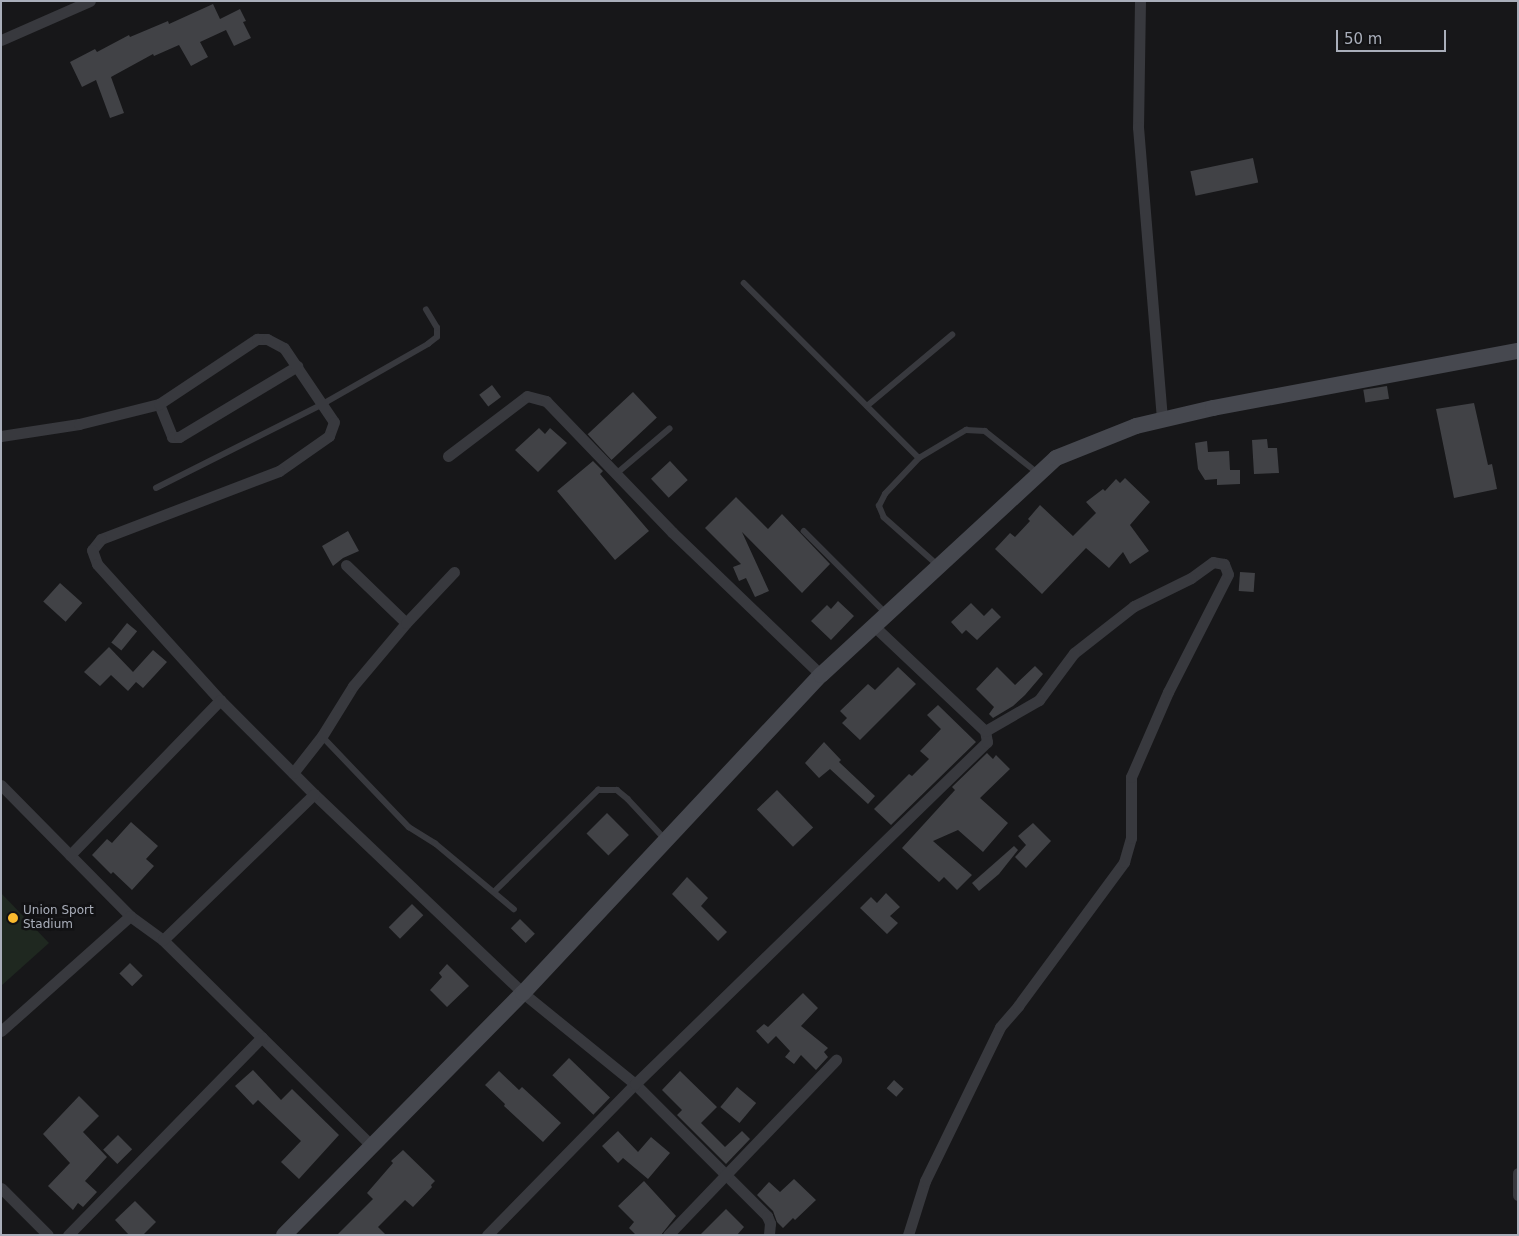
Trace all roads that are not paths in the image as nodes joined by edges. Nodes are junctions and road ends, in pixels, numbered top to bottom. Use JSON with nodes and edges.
{"nodes":[{"id":1,"x":1140,"y":1,"type":"edge"},
{"id":2,"x":83,"y":2,"type":"edge"},
{"id":3,"x":1,"y":40,"type":"edge"},
{"id":4,"x":744,"y":283,"type":"dead end"},
{"id":5,"x":426,"y":310,"type":"dead end"},
{"id":6,"x":952,"y":335,"type":"dead end"},
{"id":7,"x":1518,"y":351,"type":"edge"},
{"id":8,"x":297,"y":366,"type":"junction"},
{"id":9,"x":159,"y":404,"type":"junction"},
{"id":10,"x":323,"y":404,"type":"junction"},
{"id":11,"x":867,"y":406,"type":"junction"},
{"id":12,"x":1162,"y":420,"type":"junction"},
{"id":13,"x":669,"y":429,"type":"dead end"},
{"id":14,"x":1,"y":436,"type":"edge"},
{"id":15,"x":448,"y":456,"type":"dead end"},
{"id":16,"x":919,"y":458,"type":"junction"},
{"id":17,"x":616,"y":474,"type":"junction"},
{"id":18,"x":1040,"y":474,"type":"junction"},
{"id":19,"x":156,"y":488,"type":"dead end"},
{"id":20,"x":804,"y":531,"type":"dead end"},
{"id":21,"x":346,"y":565,"type":"dead end"},
{"id":22,"x":939,"y":566,"type":"junction"},
{"id":23,"x":454,"y":572,"type":"dead end"},
{"id":24,"x":887,"y":614,"type":"junction"},
{"id":25,"x":406,"y":623,"type":"junction"},
{"id":26,"x":873,"y":625,"type":"junction"},
{"id":27,"x":821,"y":675,"type":"junction"},
{"id":28,"x":220,"y":700,"type":"junction"},
{"id":29,"x":985,"y":731,"type":"junction"},
{"id":30,"x":322,"y":736,"type":"junction"},
{"id":31,"x":293,"y":773,"type":"junction"},
{"id":32,"x":1,"y":785,"type":"edge"},
{"id":33,"x":314,"y":794,"type":"junction"},
{"id":34,"x":667,"y":840,"type":"junction"},
{"id":35,"x":70,"y":855,"type":"junction"},
{"id":36,"x":494,"y":892,"type":"junction"},
{"id":37,"x":514,"y":909,"type":"dead end"},
{"id":38,"x":130,"y":916,"type":"junction"},
{"id":39,"x":163,"y":940,"type":"junction"},
{"id":40,"x":523,"y":993,"type":"junction"},
{"id":41,"x":1,"y":1031,"type":"edge"},
{"id":42,"x":262,"y":1037,"type":"junction"},
{"id":43,"x":836,"y":1060,"type":"dead end"},
{"id":44,"x":634,"y":1084,"type":"junction"},
{"id":45,"x":372,"y":1146,"type":"junction"},
{"id":46,"x":1518,"y":1173,"type":"edge"},
{"id":47,"x":727,"y":1176,"type":"junction"},
{"id":48,"x":1,"y":1188,"type":"edge"},
{"id":49,"x":1518,"y":1195,"type":"edge"},
{"id":50,"x":48,"y":1235,"type":"edge"},
{"id":51,"x":68,"y":1235,"type":"edge"},
{"id":52,"x":284,"y":1235,"type":"edge"},
{"id":53,"x":488,"y":1235,"type":"edge"},
{"id":54,"x":668,"y":1235,"type":"edge"},
{"id":55,"x":769,"y":1235,"type":"edge"},
{"id":56,"x":908,"y":1235,"type":"edge"}],
"edges":[{"from":1,"to":12,"type":"street"},
{"from":2,"to":3,"type":"street"},
{"from":4,"to":11,"type":"lane"},
{"from":5,"to":10,"type":"lane"},
{"from":6,"to":11,"type":"lane"},
{"from":7,"to":12,"type":"street"},
{"from":8,"to":9,"type":"street"},
{"from":8,"to":9,"type":"street"},
{"from":8,"to":10,"type":"street"},
{"from":9,"to":14,"type":"street"},
{"from":10,"to":19,"type":"lane"},
{"from":10,"to":28,"type":"street"},
{"from":11,"to":16,"type":"lane"},
{"from":12,"to":18,"type":"street"},
{"from":13,"to":17,"type":"lane"},
{"from":15,"to":17,"type":"street"},
{"from":16,"to":18,"type":"lane"},
{"from":16,"to":22,"type":"lane"},
{"from":17,"to":27,"type":"street"},
{"from":18,"to":22,"type":"street"},
{"from":20,"to":24,"type":"lane"},
{"from":21,"to":25,"type":"street"},
{"from":22,"to":24,"type":"street"},
{"from":23,"to":25,"type":"street"},
{"from":24,"to":26,"type":"street"},
{"from":25,"to":30,"type":"street"},
{"from":26,"to":27,"type":"street"},
{"from":26,"to":29,"type":"street"},
{"from":27,"to":34,"type":"street"},
{"from":28,"to":31,"type":"street"},
{"from":28,"to":35,"type":"street"},
{"from":29,"to":44,"type":"street"},
{"from":29,"to":56,"type":"street"},
{"from":30,"to":31,"type":"street"},
{"from":30,"to":36,"type":"lane"},
{"from":31,"to":33,"type":"street"},
{"from":32,"to":35,"type":"street"},
{"from":33,"to":39,"type":"street"},
{"from":33,"to":40,"type":"street"},
{"from":34,"to":36,"type":"lane"},
{"from":34,"to":40,"type":"street"},
{"from":35,"to":38,"type":"street"},
{"from":36,"to":37,"type":"lane"},
{"from":38,"to":39,"type":"street"},
{"from":38,"to":41,"type":"street"},
{"from":39,"to":42,"type":"street"},
{"from":40,"to":44,"type":"street"},
{"from":40,"to":45,"type":"street"},
{"from":42,"to":45,"type":"street"},
{"from":42,"to":51,"type":"street"},
{"from":43,"to":47,"type":"street"},
{"from":44,"to":47,"type":"street"},
{"from":44,"to":53,"type":"street"},
{"from":45,"to":52,"type":"street"},
{"from":46,"to":49,"type":"street"},
{"from":47,"to":54,"type":"street"},
{"from":47,"to":55,"type":"street"},
{"from":48,"to":50,"type":"street"}]}
